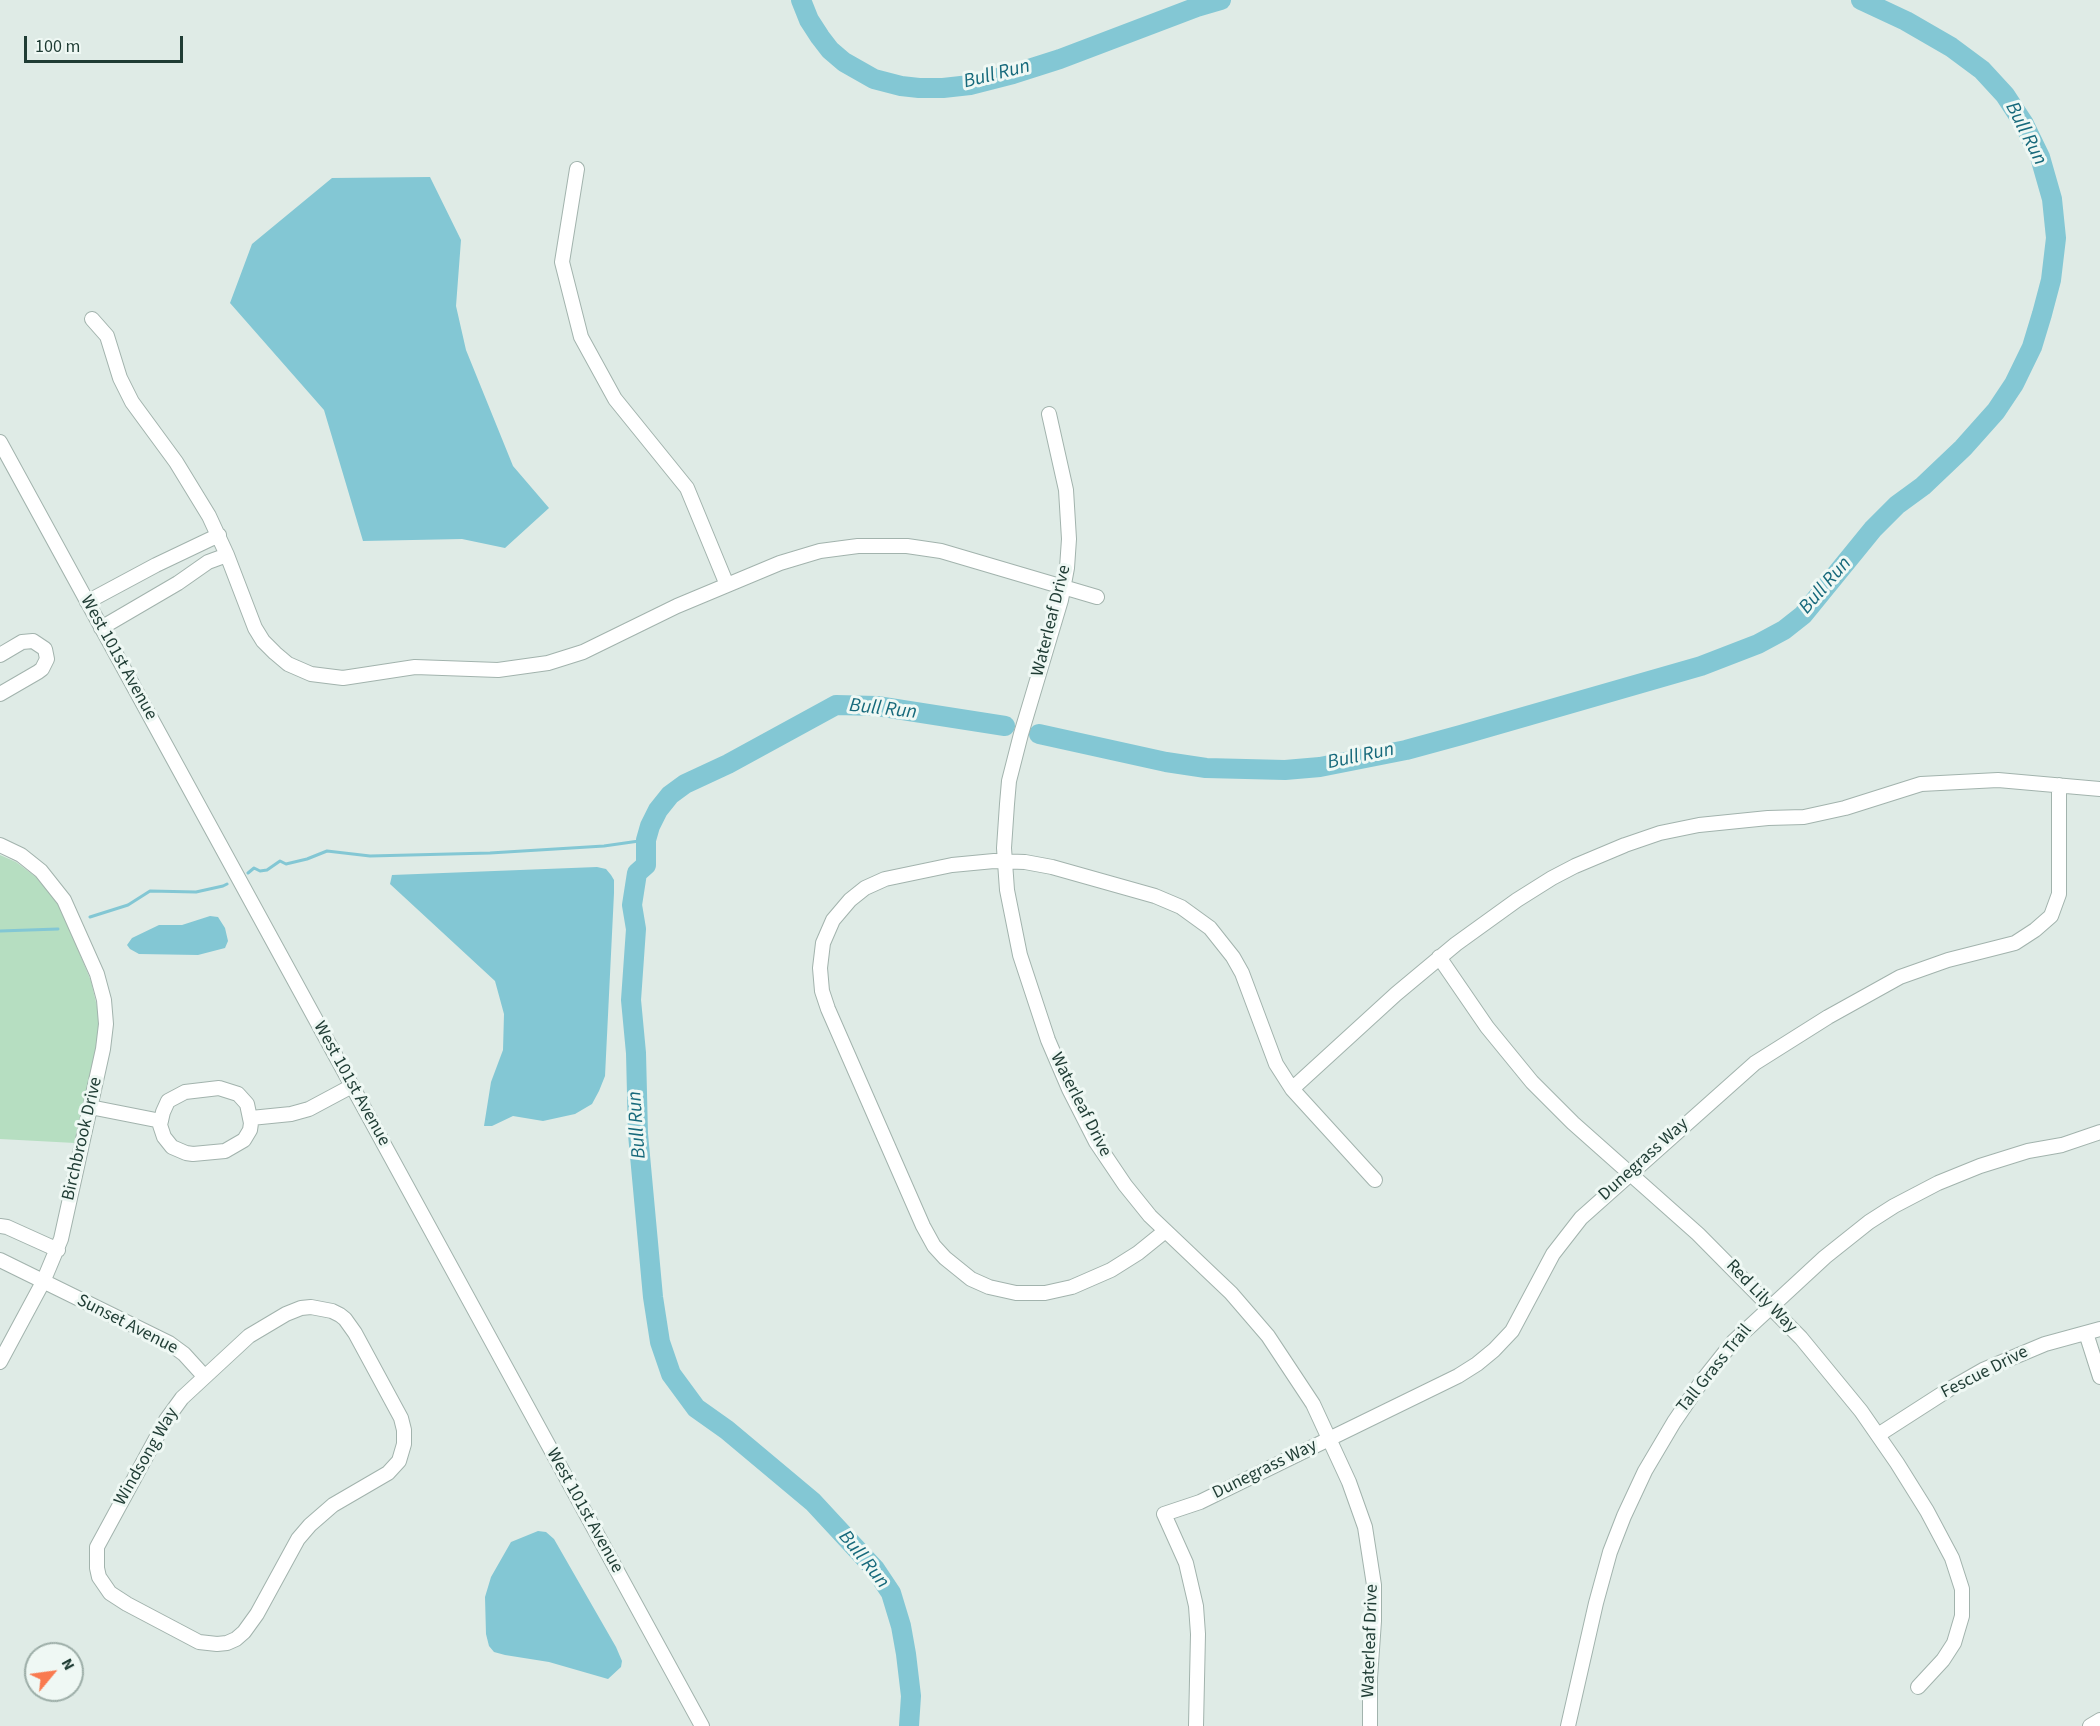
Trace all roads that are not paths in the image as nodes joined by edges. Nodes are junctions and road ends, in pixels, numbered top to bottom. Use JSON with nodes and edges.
{"nodes":[{"id":1,"x":577,"y":169,"type":"dead end"},
{"id":2,"x":92,"y":319,"type":"dead end"},
{"id":3,"x":1049,"y":414,"type":"dead end"},
{"id":4,"x":2,"y":450,"type":"edge"},
{"id":5,"x":219,"y":535,"type":"junction"},
{"id":6,"x":227,"y":555,"type":"junction"},
{"id":7,"x":727,"y":585,"type":"junction"},
{"id":8,"x":1064,"y":587,"type":"junction"},
{"id":9,"x":1097,"y":597,"type":"dead end"},
{"id":10,"x":87,"y":602,"type":"junction"},
{"id":11,"x":101,"y":628,"type":"junction"},
{"id":12,"x":0,"y":655,"type":"edge"},
{"id":13,"x":0,"y":694,"type":"edge"},
{"id":14,"x":2059,"y":785,"type":"junction"},
{"id":15,"x":2100,"y":789,"type":"edge"},
{"id":16,"x":0,"y":845,"type":"edge"},
{"id":17,"x":1005,"y":861,"type":"junction"},
{"id":18,"x":1439,"y":957,"type":"junction"},
{"id":19,"x":352,"y":1086,"type":"junction"},
{"id":20,"x":1292,"y":1089,"type":"junction"},
{"id":21,"x":90,"y":1107,"type":"junction"},
{"id":22,"x":251,"y":1118,"type":"junction"},
{"id":23,"x":160,"y":1121,"type":"junction"},
{"id":24,"x":2100,"y":1132,"type":"edge"},
{"id":25,"x":1629,"y":1173,"type":"junction"},
{"id":26,"x":1375,"y":1180,"type":"dead end"},
{"id":27,"x":0,"y":1226,"type":"edge"},
{"id":28,"x":1164,"y":1232,"type":"junction"},
{"id":29,"x":57,"y":1250,"type":"junction"},
{"id":30,"x":0,"y":1260,"type":"edge"},
{"id":31,"x":43,"y":1282,"type":"junction"},
{"id":32,"x":1770,"y":1306,"type":"junction"},
{"id":33,"x":2093,"y":1331,"type":"edge"},
{"id":34,"x":0,"y":1362,"type":"edge"},
{"id":35,"x":204,"y":1376,"type":"junction"},
{"id":36,"x":2100,"y":1377,"type":"edge"},
{"id":37,"x":1878,"y":1435,"type":"junction"},
{"id":38,"x":1329,"y":1438,"type":"junction"},
{"id":39,"x":1918,"y":1687,"type":"dead end"},
{"id":40,"x":2100,"y":1720,"type":"edge"},
{"id":41,"x":702,"y":1726,"type":"edge"},
{"id":42,"x":1196,"y":1726,"type":"edge"},
{"id":43,"x":1370,"y":1726,"type":"edge"},
{"id":44,"x":1568,"y":1726,"type":"edge"},
{"id":45,"x":2090,"y":1726,"type":"edge"}],
"edges":[{"from":1,"to":7,"type":"street"},
{"from":2,"to":5,"type":"street"},
{"from":3,"to":8,"type":"street","name":"Waterleaf Drive"},
{"from":4,"to":10,"type":"street","name":"West 101st Avenue"},
{"from":5,"to":6,"type":"street"},
{"from":5,"to":10,"type":"street"},
{"from":6,"to":7,"type":"street"},
{"from":6,"to":11,"type":"street"},
{"from":7,"to":8,"type":"street"},
{"from":8,"to":9,"type":"street"},
{"from":8,"to":17,"type":"street","name":"Waterleaf Drive"},
{"from":10,"to":11,"type":"street","name":"West 101st Avenue"},
{"from":11,"to":19,"type":"street","name":"West 101st Avenue"},
{"from":12,"to":13,"type":"street"},
{"from":14,"to":15,"type":"street"},
{"from":14,"to":18,"type":"street"},
{"from":14,"to":25,"type":"street","name":"Dunegrass Way"},
{"from":16,"to":21,"type":"street","name":"Birchbrook Drive"},
{"from":17,"to":20,"type":"street"},
{"from":17,"to":28,"type":"street","name":"Waterleaf Drive"},
{"from":17,"to":28,"type":"street"},
{"from":18,"to":20,"type":"street"},
{"from":18,"to":25,"type":"street","name":"Red Lily Way"},
{"from":19,"to":22,"type":"street"},
{"from":19,"to":41,"type":"street","name":"West 101st Avenue"},
{"from":20,"to":26,"type":"street"},
{"from":21,"to":23,"type":"street"},
{"from":21,"to":29,"type":"street","name":"Birchbrook Drive"},
{"from":22,"to":23,"type":"street"},
{"from":22,"to":23,"type":"street"},
{"from":24,"to":32,"type":"street","name":"Tall Grass Trail"},
{"from":25,"to":32,"type":"street","name":"Red Lily Way"},
{"from":25,"to":38,"type":"street","name":"Dunegrass Way"},
{"from":27,"to":29,"type":"street"},
{"from":28,"to":38,"type":"street","name":"Waterleaf Drive"},
{"from":29,"to":31,"type":"street","name":"Birchbrook Drive"},
{"from":30,"to":31,"type":"street","name":"Sunset Avenue"},
{"from":31,"to":34,"type":"street","name":"Birchbrook Drive"},
{"from":31,"to":35,"type":"street","name":"Sunset Avenue"},
{"from":32,"to":37,"type":"street","name":"Red Lily Way"},
{"from":32,"to":44,"type":"street","name":"Tall Grass Trail"},
{"from":33,"to":36,"type":"street"},
{"from":33,"to":37,"type":"street","name":"Fescue Drive"},
{"from":35,"to":35,"type":"street","name":"Windsong Way"},
{"from":37,"to":39,"type":"street","name":"Red Lily Way"},
{"from":38,"to":42,"type":"street","name":"Dunegrass Way"},
{"from":38,"to":43,"type":"street","name":"Waterleaf Drive"},
{"from":40,"to":45,"type":"street"}]}
